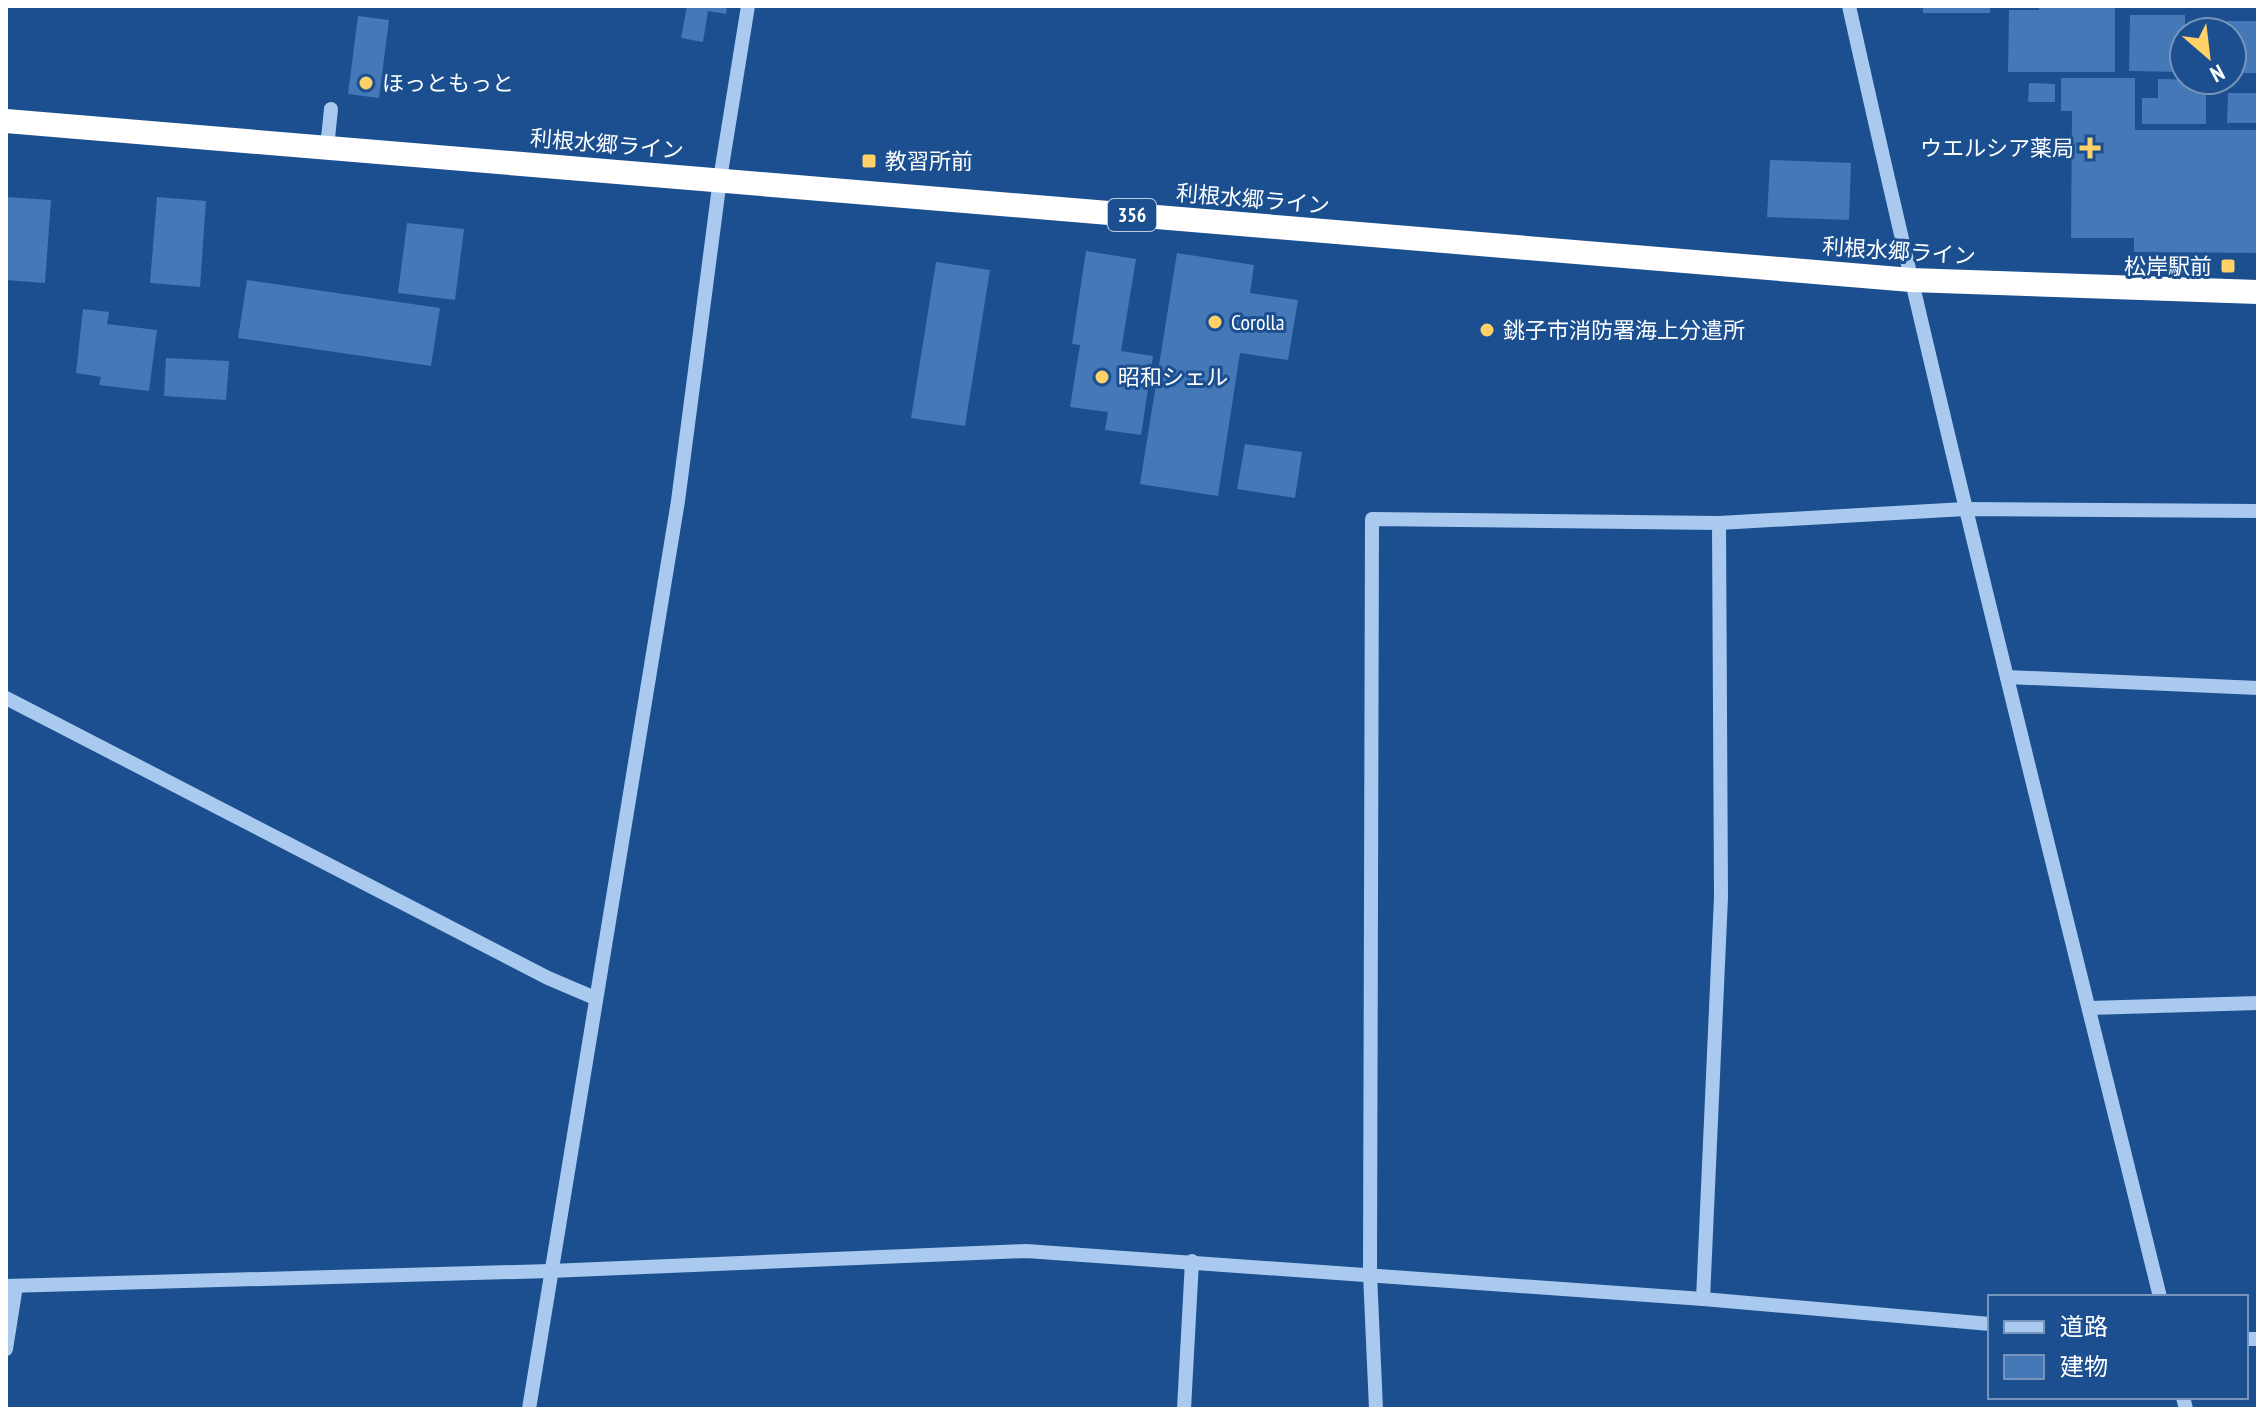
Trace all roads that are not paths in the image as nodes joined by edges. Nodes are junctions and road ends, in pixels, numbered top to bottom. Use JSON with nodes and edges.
{"nodes":[{"id":1,"x":748,"y":6,"type":"edge"},
{"id":2,"x":1849,"y":6,"type":"edge"},
{"id":3,"x":331,"y":109,"type":"dead end"},
{"id":4,"x":6,"y":121,"type":"edge"},
{"id":5,"x":327,"y":148,"type":"junction"},
{"id":6,"x":720,"y":179,"type":"junction"},
{"id":7,"x":1911,"y":280,"type":"junction"},
{"id":8,"x":2258,"y":292,"type":"edge"},
{"id":9,"x":1965,"y":509,"type":"junction"},
{"id":10,"x":2258,"y":511,"type":"edge"},
{"id":11,"x":1719,"y":523,"type":"junction"},
{"id":12,"x":2007,"y":677,"type":"junction"},
{"id":13,"x":2258,"y":688,"type":"edge"},
{"id":14,"x":6,"y":698,"type":"edge"},
{"id":15,"x":595,"y":998,"type":"junction"},
{"id":16,"x":2258,"y":1003,"type":"edge"},
{"id":17,"x":2089,"y":1008,"type":"junction"},
{"id":18,"x":1192,"y":1261,"type":"junction"},
{"id":19,"x":550,"y":1271,"type":"junction"},
{"id":20,"x":1370,"y":1274,"type":"junction"},
{"id":21,"x":11,"y":1286,"type":"edge"},
{"id":22,"x":2160,"y":1295,"type":"edge"},
{"id":23,"x":1703,"y":1299,"type":"junction"},
{"id":24,"x":1988,"y":1324,"type":"edge"},
{"id":25,"x":6,"y":1349,"type":"edge"},
{"id":26,"x":529,"y":1409,"type":"edge"},
{"id":27,"x":1184,"y":1409,"type":"edge"},
{"id":28,"x":1376,"y":1409,"type":"edge"}],
"edges":[{"from":1,"to":6,"type":"street"},
{"from":2,"to":7,"type":"street"},
{"from":3,"to":5,"type":"street"},
{"from":4,"to":5,"type":"highway","name":"利根水郷ライン","number":"356"},
{"from":5,"to":6,"type":"highway","name":"利根水郷ライン","number":"356"},
{"from":6,"to":7,"type":"highway","name":"利根水郷ライン","number":"356"},
{"from":6,"to":15,"type":"street"},
{"from":7,"to":8,"type":"highway","name":"利根水郷ライン","number":"356"},
{"from":7,"to":9,"type":"street"},
{"from":9,"to":10,"type":"street"},
{"from":9,"to":11,"type":"street"},
{"from":9,"to":12,"type":"street"},
{"from":11,"to":20,"type":"street"},
{"from":11,"to":23,"type":"street"},
{"from":12,"to":13,"type":"street"},
{"from":12,"to":17,"type":"street"},
{"from":14,"to":15,"type":"street"},
{"from":15,"to":19,"type":"street"},
{"from":16,"to":17,"type":"street"},
{"from":17,"to":22,"type":"street"},
{"from":18,"to":19,"type":"street"},
{"from":18,"to":20,"type":"street"},
{"from":18,"to":27,"type":"street"},
{"from":19,"to":21,"type":"street"},
{"from":19,"to":26,"type":"street"},
{"from":20,"to":23,"type":"street"},
{"from":20,"to":28,"type":"street"},
{"from":21,"to":25,"type":"street"},
{"from":23,"to":24,"type":"street"}]}
